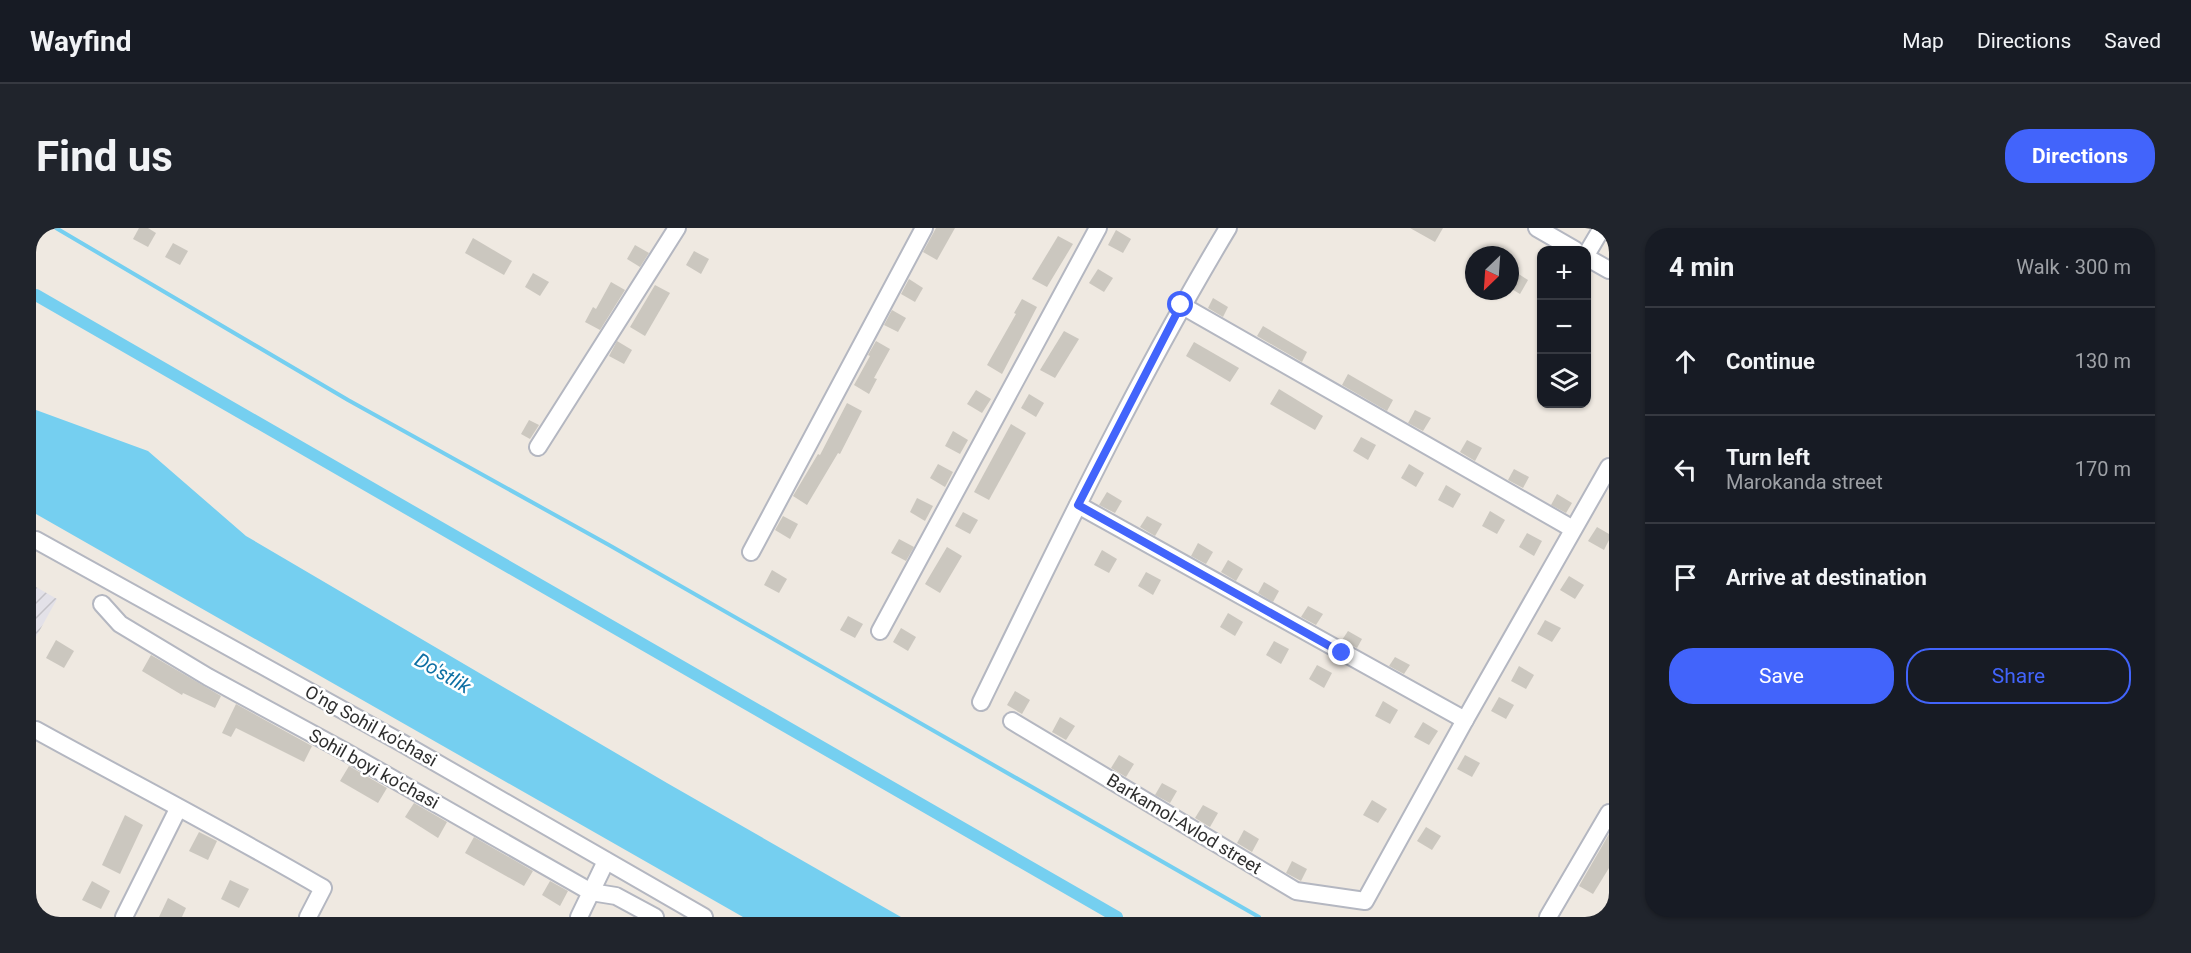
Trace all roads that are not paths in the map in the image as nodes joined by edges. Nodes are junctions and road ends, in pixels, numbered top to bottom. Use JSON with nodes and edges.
{"nodes":[{"id":1,"x":677,"y":228,"type":"edge"},
{"id":2,"x":924,"y":228,"type":"edge"},
{"id":3,"x":1098,"y":228,"type":"edge"},
{"id":4,"x":1228,"y":228,"type":"edge"},
{"id":5,"x":1537,"y":228,"type":"edge"},
{"id":6,"x":1602,"y":228,"type":"edge"},
{"id":7,"x":1568,"y":246,"type":"edge"},
{"id":8,"x":1591,"y":249,"type":"edge"},
{"id":9,"x":1591,"y":259,"type":"edge"},
{"id":10,"x":1609,"y":270,"type":"edge"},
{"id":11,"x":1181,"y":305,"type":"junction"},
{"id":12,"x":538,"y":447,"type":"dead end"},
{"id":13,"x":1609,"y":467,"type":"edge"},
{"id":14,"x":1078,"y":505,"type":"junction"},
{"id":15,"x":1573,"y":529,"type":"junction"},
{"id":16,"x":36,"y":540,"type":"edge"},
{"id":17,"x":751,"y":552,"type":"dead end"},
{"id":18,"x":102,"y":604,"type":"dead end"},
{"id":19,"x":880,"y":631,"type":"dead end"},
{"id":20,"x":981,"y":702,"type":"dead end"},
{"id":21,"x":1465,"y":720,"type":"junction"},
{"id":22,"x":1012,"y":721,"type":"dead end"},
{"id":23,"x":36,"y":730,"type":"edge"},
{"id":24,"x":178,"y":809,"type":"junction"},
{"id":25,"x":1609,"y":813,"type":"edge"},
{"id":26,"x":606,"y":861,"type":"junction"},
{"id":27,"x":591,"y":892,"type":"junction"},
{"id":28,"x":124,"y":917,"type":"edge"},
{"id":29,"x":308,"y":917,"type":"edge"},
{"id":30,"x":579,"y":917,"type":"edge"},
{"id":31,"x":655,"y":917,"type":"edge"},
{"id":32,"x":704,"y":917,"type":"edge"},
{"id":33,"x":1548,"y":917,"type":"edge"}],
"edges":[{"from":1,"to":12,"type":"street"},
{"from":2,"to":17,"type":"street"},
{"from":3,"to":19,"type":"street"},
{"from":4,"to":11,"type":"street"},
{"from":5,"to":7,"type":"street"},
{"from":6,"to":8,"type":"street"},
{"from":9,"to":10,"type":"street"},
{"from":11,"to":14,"type":"street"},
{"from":11,"to":15,"type":"street"},
{"from":13,"to":15,"type":"street"},
{"from":14,"to":20,"type":"street"},
{"from":14,"to":21,"type":"street"},
{"from":15,"to":21,"type":"street"},
{"from":16,"to":26,"type":"street","name":"O'ng Sohil ko'chasi"},
{"from":18,"to":27,"type":"street","name":"Sohil boyi ko'chasi"},
{"from":21,"to":22,"type":"street","name":"Barkamol-Avlod street"},
{"from":23,"to":24,"type":"street"},
{"from":24,"to":28,"type":"street"},
{"from":24,"to":29,"type":"street"},
{"from":25,"to":33,"type":"street"},
{"from":26,"to":27,"type":"street"},
{"from":26,"to":32,"type":"street","name":"O'ng Sohil ko'chasi"},
{"from":27,"to":30,"type":"street"},
{"from":27,"to":31,"type":"street","name":"Sohil boyi ko'chasi"}]}
